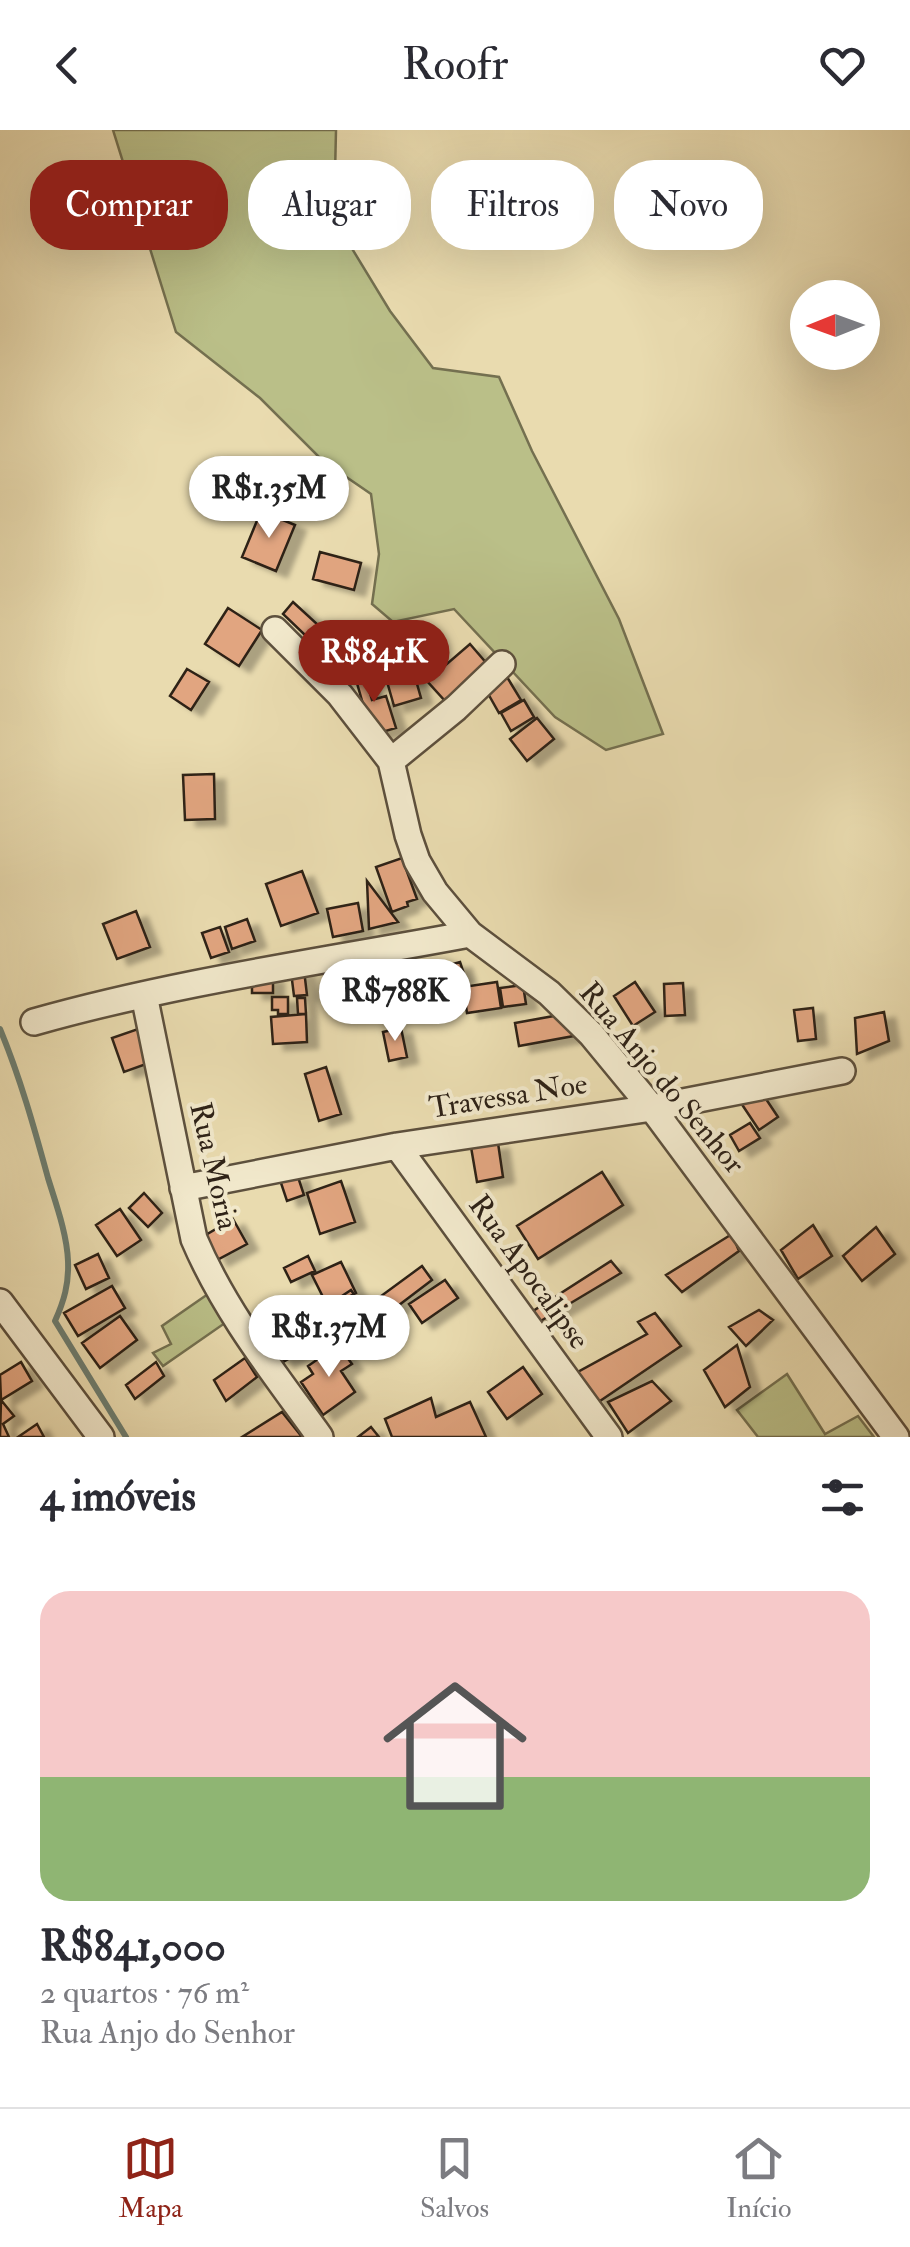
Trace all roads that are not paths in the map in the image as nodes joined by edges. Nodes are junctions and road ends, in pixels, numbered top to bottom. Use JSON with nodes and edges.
{"nodes":[{"id":1,"x":275,"y":630,"type":"dead end"},
{"id":2,"x":502,"y":664,"type":"dead end"},
{"id":3,"x":391,"y":761,"type":"junction"},
{"id":4,"x":470,"y":934,"type":"junction"},
{"id":5,"x":144,"y":995,"type":"junction"},
{"id":6,"x":34,"y":1022,"type":"dead end"},
{"id":7,"x":842,"y":1071,"type":"dead end"},
{"id":8,"x":652,"y":1108,"type":"junction"},
{"id":9,"x":397,"y":1146,"type":"junction"},
{"id":10,"x":183,"y":1188,"type":"junction"},
{"id":11,"x":0,"y":1302,"type":"edge"},
{"id":12,"x":101,"y":1437,"type":"edge"},
{"id":13,"x":320,"y":1437,"type":"edge"},
{"id":14,"x":609,"y":1437,"type":"edge"},
{"id":15,"x":896,"y":1437,"type":"edge"}],
"edges":[{"from":1,"to":3,"type":"street","name":"Rua Anjo do Senhor"},
{"from":2,"to":3,"type":"street"},
{"from":3,"to":4,"type":"street","name":"Rua Anjo do Senhor"},
{"from":4,"to":5,"type":"street"},
{"from":4,"to":8,"type":"street","name":"Rua Anjo do Senhor"},
{"from":5,"to":6,"type":"street"},
{"from":5,"to":10,"type":"street","name":"Rua Moria"},
{"from":7,"to":8,"type":"street","name":"Travessa Noe"},
{"from":8,"to":9,"type":"street","name":"Travessa Noe"},
{"from":8,"to":15,"type":"street","name":"Rua Anjo do Senhor"},
{"from":9,"to":10,"type":"street","name":"Travessa Noe"},
{"from":9,"to":14,"type":"street","name":"Rua Apocalipse"},
{"from":10,"to":13,"type":"street","name":"Rua Moria"},
{"from":11,"to":12,"type":"street"}]}
